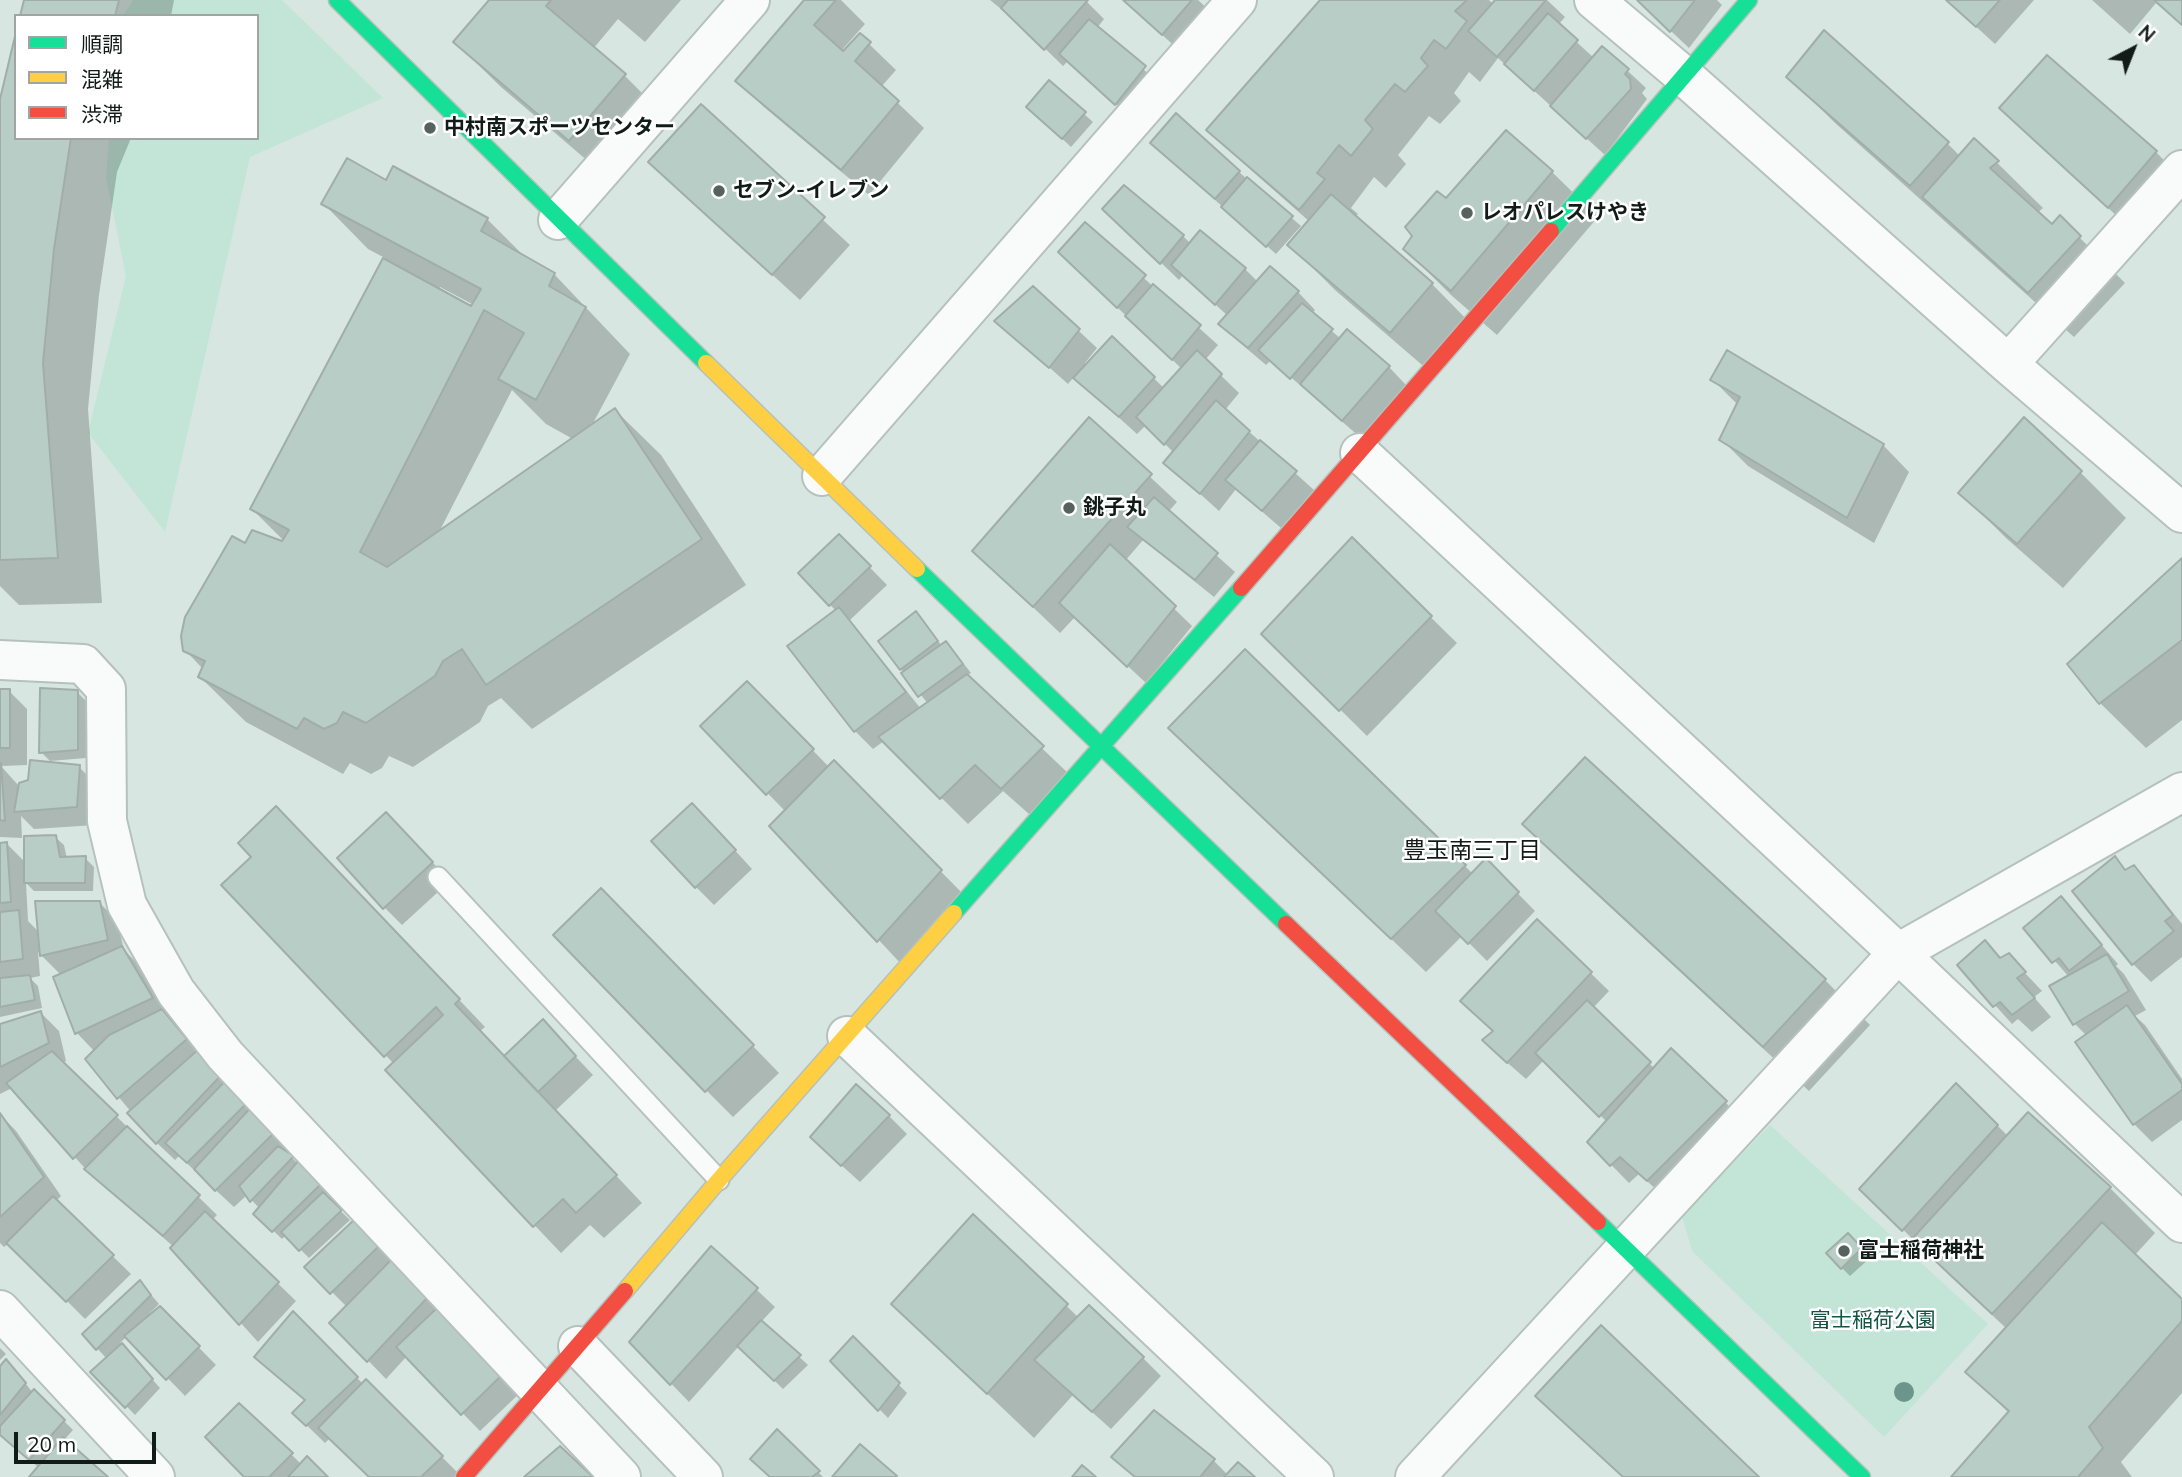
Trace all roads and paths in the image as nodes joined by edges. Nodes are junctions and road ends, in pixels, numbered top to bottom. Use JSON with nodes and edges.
{"nodes":[{"id":1,"x":337,"y":0,"type":"edge"},
{"id":2,"x":750,"y":0,"type":"edge"},
{"id":3,"x":1237,"y":0,"type":"edge"},
{"id":4,"x":1594,"y":0,"type":"edge"},
{"id":5,"x":1749,"y":0,"type":"edge"},
{"id":6,"x":1684,"y":76,"type":"junction"},
{"id":7,"x":2182,"y":170,"type":"edge"},
{"id":8,"x":558,"y":220,"type":"junction"},
{"id":9,"x":2007,"y":364,"type":"junction"},
{"id":10,"x":1360,"y":453,"type":"junction"},
{"id":11,"x":822,"y":476,"type":"junction"},
{"id":12,"x":2182,"y":513,"type":"edge"},
{"id":13,"x":0,"y":660,"type":"edge"},
{"id":14,"x":1101,"y":747,"type":"junction"},
{"id":15,"x":2182,"y":792,"type":"edge"},
{"id":16,"x":438,"y":877,"type":"dead end"},
{"id":17,"x":1898,"y":953,"type":"junction"},
{"id":18,"x":847,"y":1036,"type":"junction"},
{"id":19,"x":719,"y":1180,"type":"junction"},
{"id":20,"x":2174,"y":1202,"type":"edge"},
{"id":21,"x":1627,"y":1249,"type":"junction"},
{"id":22,"x":0,"y":1310,"type":"edge"},
{"id":23,"x":578,"y":1346,"type":"junction"},
{"id":24,"x":541,"y":1390,"type":"junction"},
{"id":25,"x":155,"y":1477,"type":"edge"},
{"id":26,"x":464,"y":1477,"type":"edge"},
{"id":27,"x":621,"y":1477,"type":"edge"},
{"id":28,"x":703,"y":1477,"type":"edge"},
{"id":29,"x":1314,"y":1477,"type":"edge"},
{"id":30,"x":1415,"y":1477,"type":"edge"},
{"id":31,"x":1861,"y":1477,"type":"edge"}],
"edges":[{"from":1,"to":8,"type":"street"},
{"from":2,"to":8,"type":"street"},
{"from":3,"to":11,"type":"street"},
{"from":4,"to":6,"type":"street"},
{"from":5,"to":6,"type":"street"},
{"from":6,"to":9,"type":"street"},
{"from":6,"to":10,"type":"street"},
{"from":7,"to":9,"type":"street"},
{"from":8,"to":11,"type":"street"},
{"from":9,"to":12,"type":"street"},
{"from":10,"to":14,"type":"street"},
{"from":10,"to":17,"type":"street"},
{"from":11,"to":14,"type":"street"},
{"from":13,"to":24,"type":"street"},
{"from":14,"to":18,"type":"street"},
{"from":14,"to":21,"type":"street"},
{"from":15,"to":17,"type":"street"},
{"from":16,"to":19,"type":"lane"},
{"from":17,"to":20,"type":"street"},
{"from":17,"to":21,"type":"street"},
{"from":18,"to":19,"type":"street"},
{"from":18,"to":29,"type":"street"},
{"from":19,"to":23,"type":"street"},
{"from":21,"to":30,"type":"street"},
{"from":21,"to":31,"type":"street"},
{"from":22,"to":25,"type":"street"},
{"from":23,"to":24,"type":"street"},
{"from":23,"to":28,"type":"street"},
{"from":24,"to":26,"type":"street"},
{"from":24,"to":27,"type":"street"}]}
